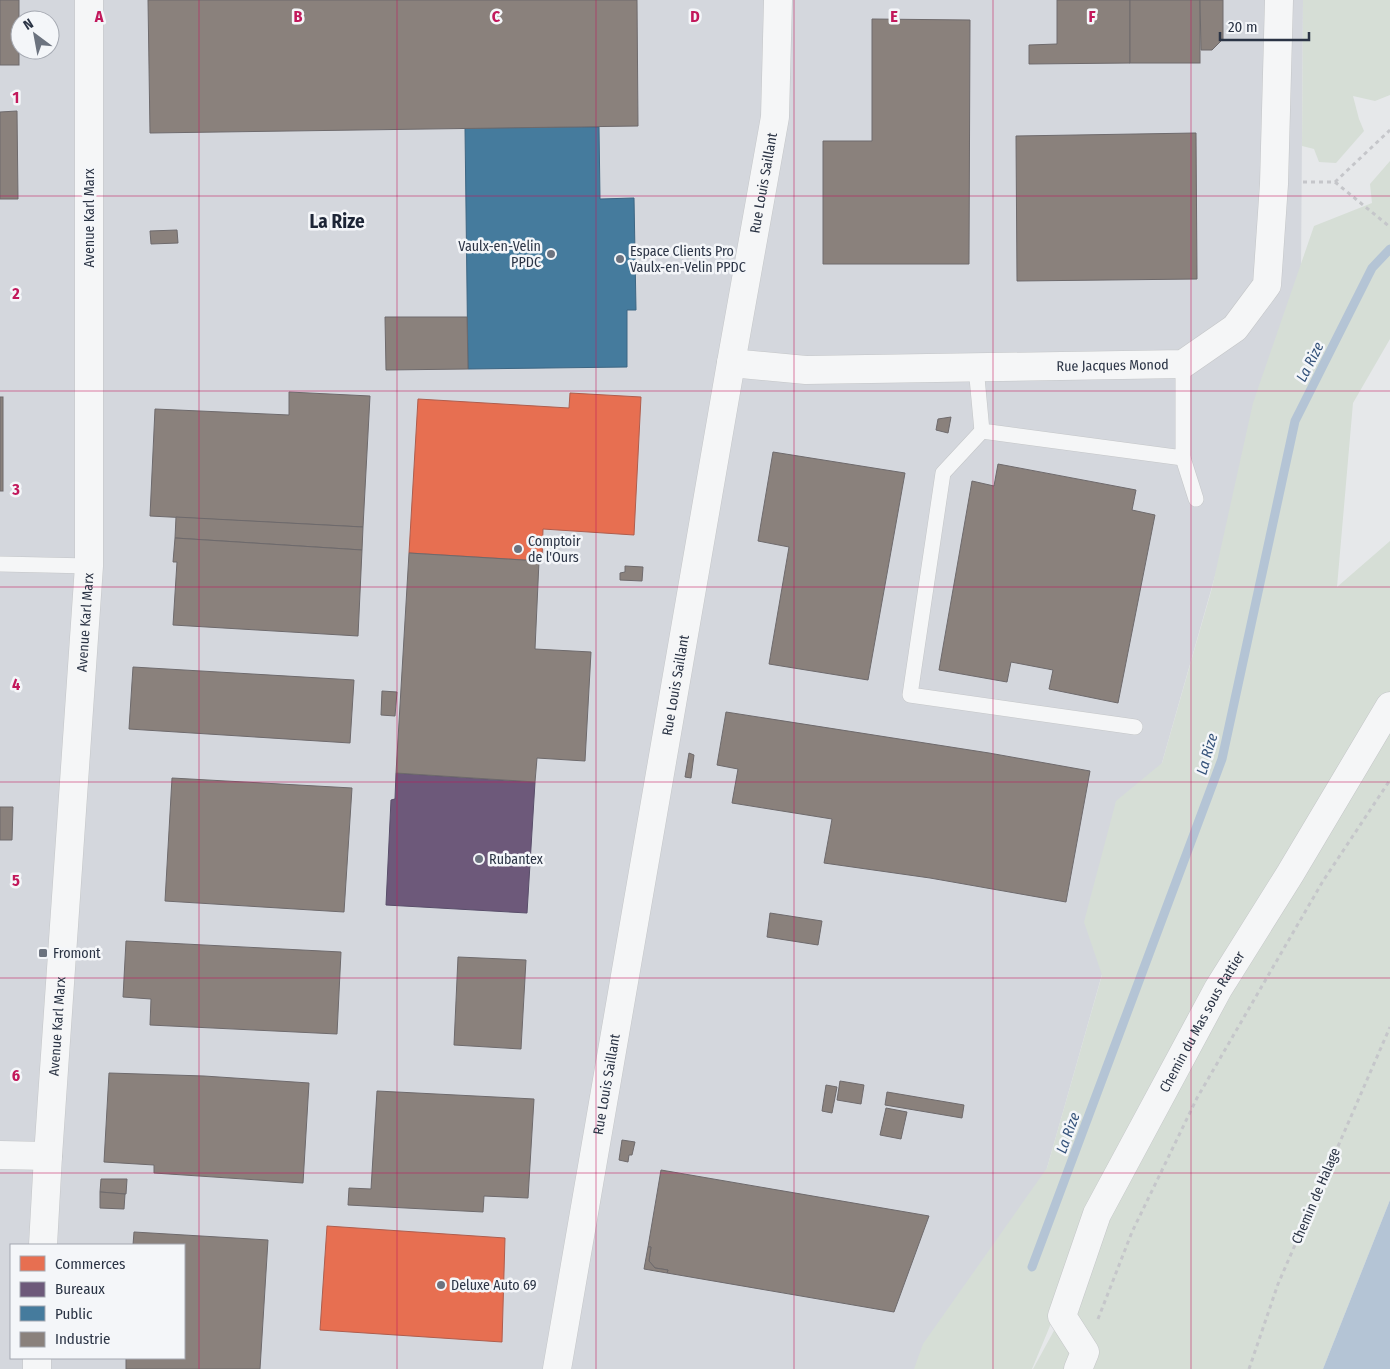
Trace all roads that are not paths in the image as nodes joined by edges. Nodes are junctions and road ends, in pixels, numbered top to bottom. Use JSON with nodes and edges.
{"nodes":[{"id":1,"x":89,"y":0,"type":"edge"},
{"id":2,"x":778,"y":0,"type":"edge"},
{"id":3,"x":1278,"y":0,"type":"edge"},
{"id":4,"x":731,"y":363,"type":"junction"},
{"id":5,"x":1183,"y":364,"type":"junction"},
{"id":6,"x":976,"y":367,"type":"junction"},
{"id":7,"x":982,"y":432,"type":"junction"},
{"id":8,"x":1183,"y":458,"type":"junction"},
{"id":9,"x":1196,"y":499,"type":"dead end"},
{"id":10,"x":0,"y":564,"type":"edge"},
{"id":11,"x":89,"y":566,"type":"junction"},
{"id":12,"x":1390,"y":706,"type":"edge"},
{"id":13,"x":1135,"y":727,"type":"dead end"},
{"id":14,"x":0,"y":1156,"type":"edge"},
{"id":15,"x":48,"y":1156,"type":"junction"},
{"id":16,"x":43,"y":1244,"type":"edge"},
{"id":17,"x":1082,"y":1360,"type":"edge"},
{"id":18,"x":557,"y":1369,"type":"edge"}],
"edges":[{"from":1,"to":11,"type":"street","name":"Avenue Karl Marx"},
{"from":2,"to":4,"type":"street","name":"Rue Louis Saillant"},
{"from":3,"to":5,"type":"street","name":"Rue Jacques Monod"},
{"from":4,"to":6,"type":"street","name":"Rue Jacques Monod"},
{"from":4,"to":18,"type":"street","name":"Rue Louis Saillant"},
{"from":5,"to":6,"type":"street","name":"Rue Jacques Monod"},
{"from":5,"to":8,"type":"lane"},
{"from":6,"to":7,"type":"lane"},
{"from":7,"to":8,"type":"lane"},
{"from":7,"to":13,"type":"lane"},
{"from":8,"to":9,"type":"lane"},
{"from":10,"to":11,"type":"lane"},
{"from":11,"to":15,"type":"street","name":"Avenue Karl Marx"},
{"from":12,"to":17,"type":"street","name":"Chemin du Mas sous Rattier"},
{"from":14,"to":15,"type":"street"},
{"from":15,"to":16,"type":"street","name":"Avenue Karl Marx"}]}
